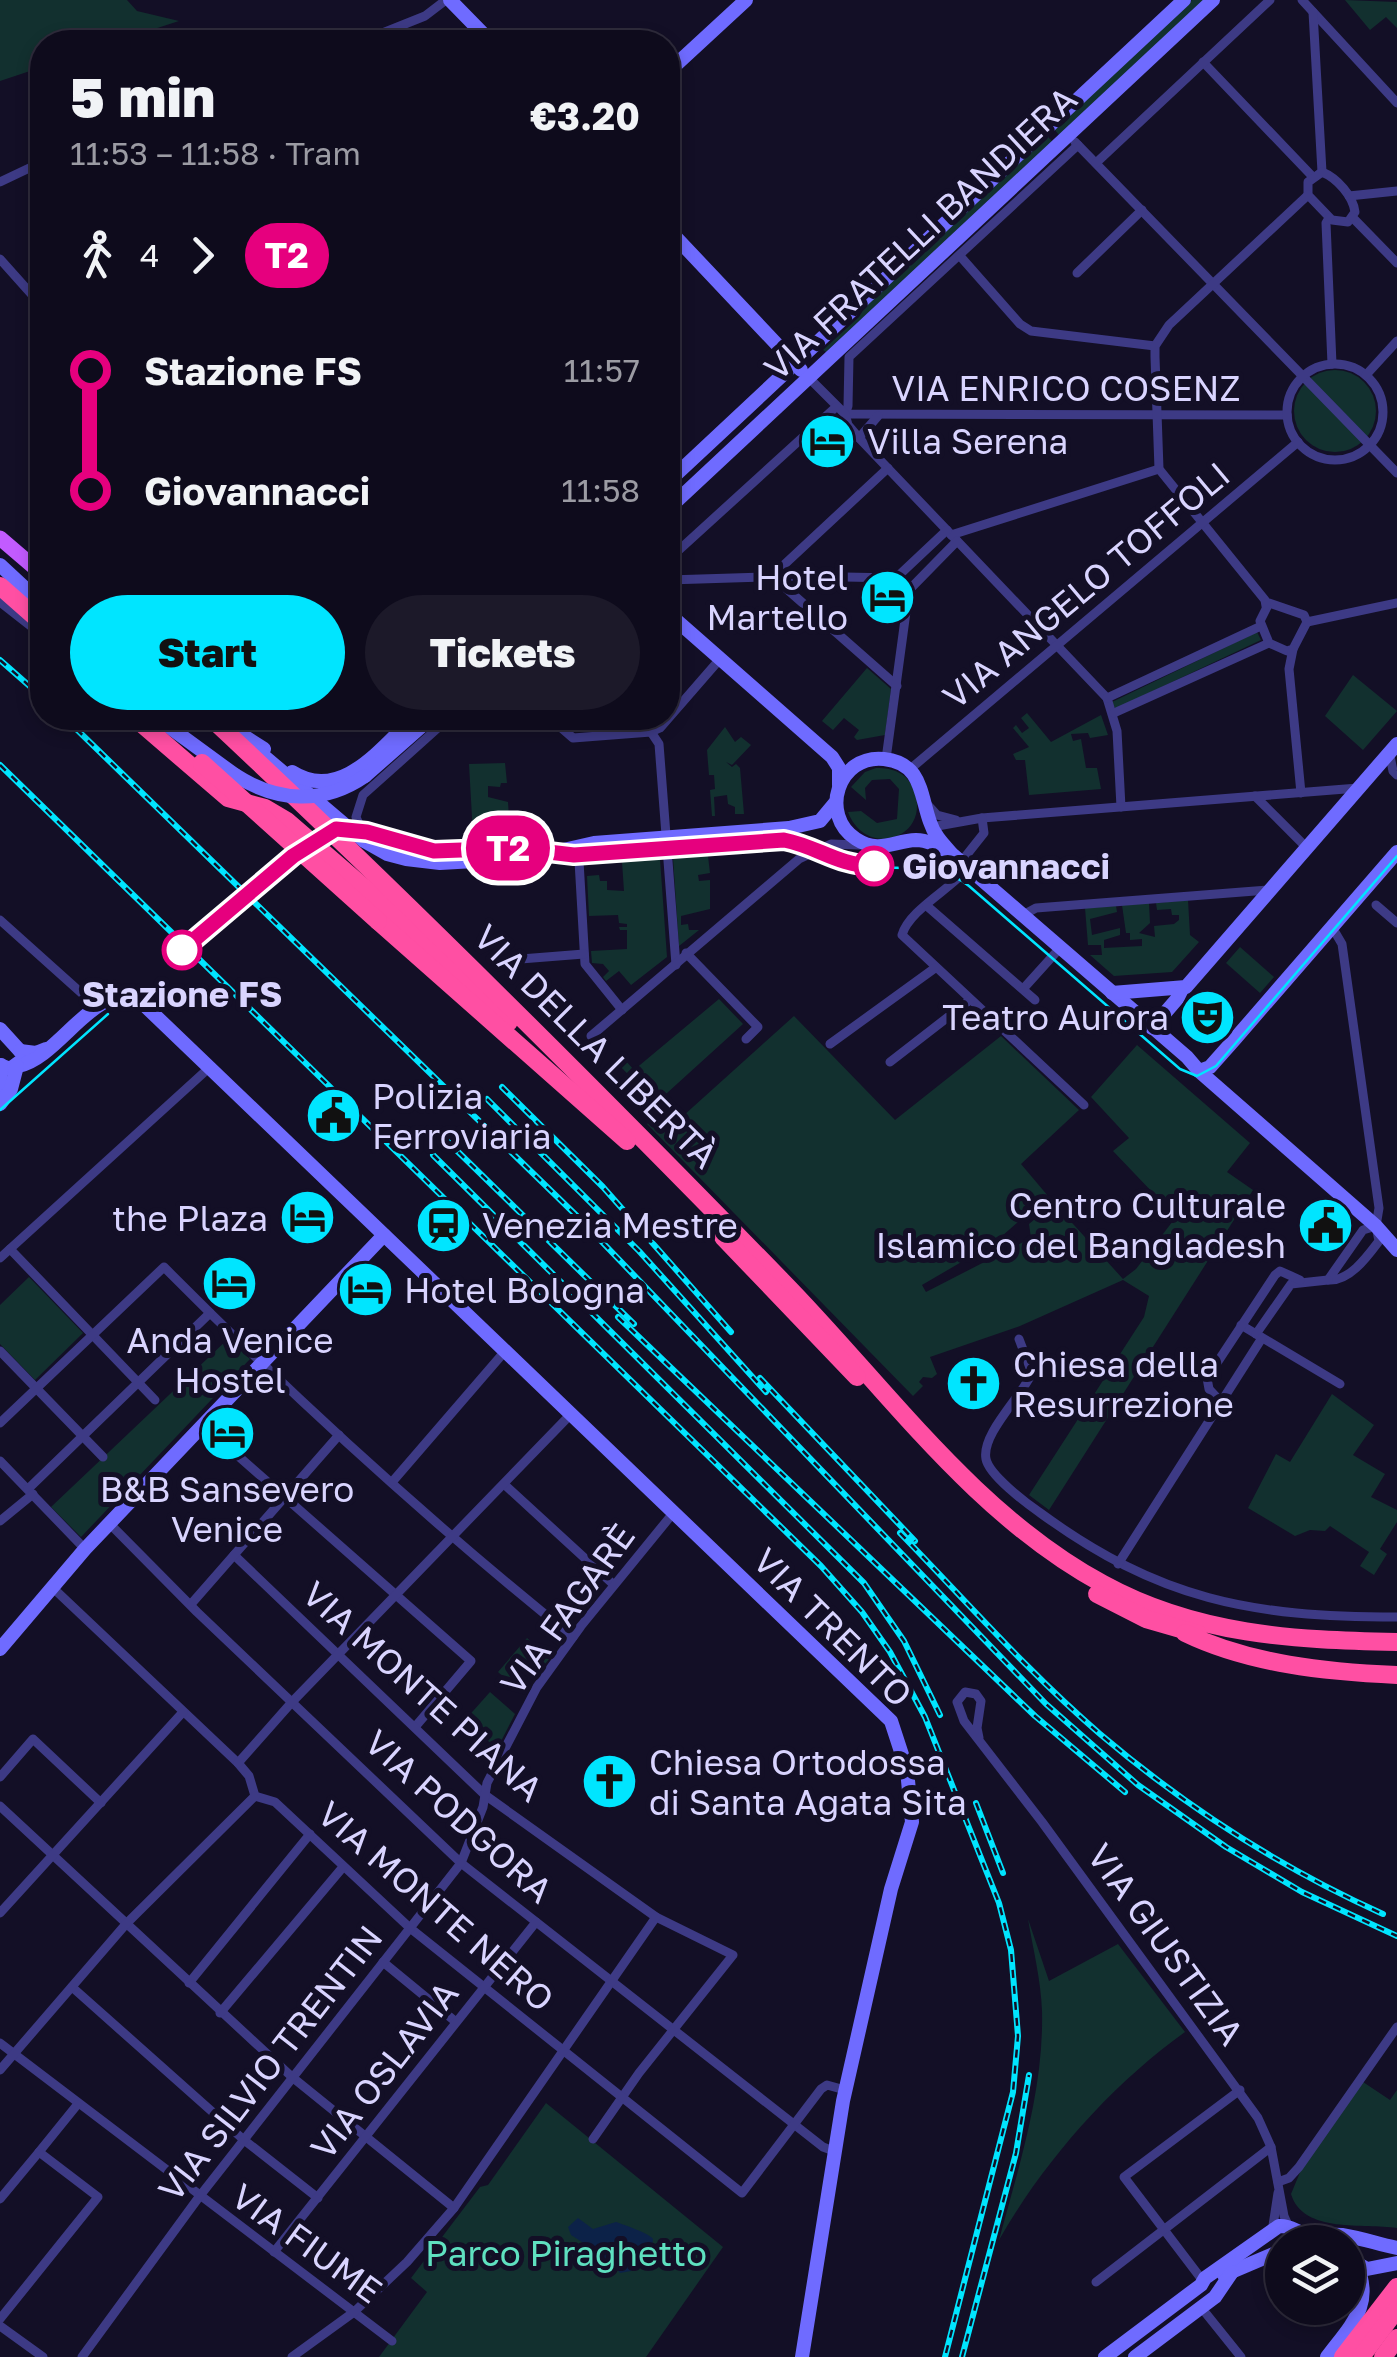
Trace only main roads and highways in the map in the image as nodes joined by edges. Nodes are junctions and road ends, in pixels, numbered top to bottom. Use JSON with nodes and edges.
{"nodes":[{"id":1,"x":0,"y":538,"type":"edge"},
{"id":2,"x":30,"y":564,"type":"edge"},
{"id":3,"x":0,"y":586,"type":"edge"},
{"id":4,"x":30,"y":612,"type":"edge"},
{"id":5,"x":149,"y":730,"type":"edge"},
{"id":6,"x":171,"y":730,"type":"edge"},
{"id":7,"x":225,"y":730,"type":"edge"},
{"id":8,"x":633,"y":1146,"type":"junction"},
{"id":9,"x":1176,"y":1629,"type":"junction"},
{"id":10,"x":1397,"y":1642,"type":"edge"},
{"id":11,"x":1397,"y":1652,"type":"edge"},
{"id":12,"x":1397,"y":1675,"type":"edge"},
{"id":13,"x":1397,"y":2287,"type":"edge"},
{"id":14,"x":1397,"y":2309,"type":"edge"},
{"id":15,"x":1397,"y":2338,"type":"edge"},
{"id":16,"x":1343,"y":2357,"type":"edge"},
{"id":17,"x":1361,"y":2357,"type":"edge"},
{"id":18,"x":1383,"y":2357,"type":"edge"}],
"edges":[{"from":1,"to":2,"type":"main road"},
{"from":3,"to":4,"type":"highway"},
{"from":5,"to":8,"type":"highway"},
{"from":6,"to":8,"type":"highway","name":"VIA DELLA LIBERTÀ","bridge":true},
{"from":7,"to":10,"type":"highway","name":"VIA DELLA LIBERTÀ"},
{"from":8,"to":9,"type":"highway","name":"VIA DELLA LIBERTÀ"},
{"from":9,"to":11,"type":"highway"},
{"from":9,"to":12,"type":"highway"},
{"from":13,"to":16,"type":"highway"},
{"from":14,"to":17,"type":"highway"},
{"from":15,"to":18,"type":"highway"}]}
